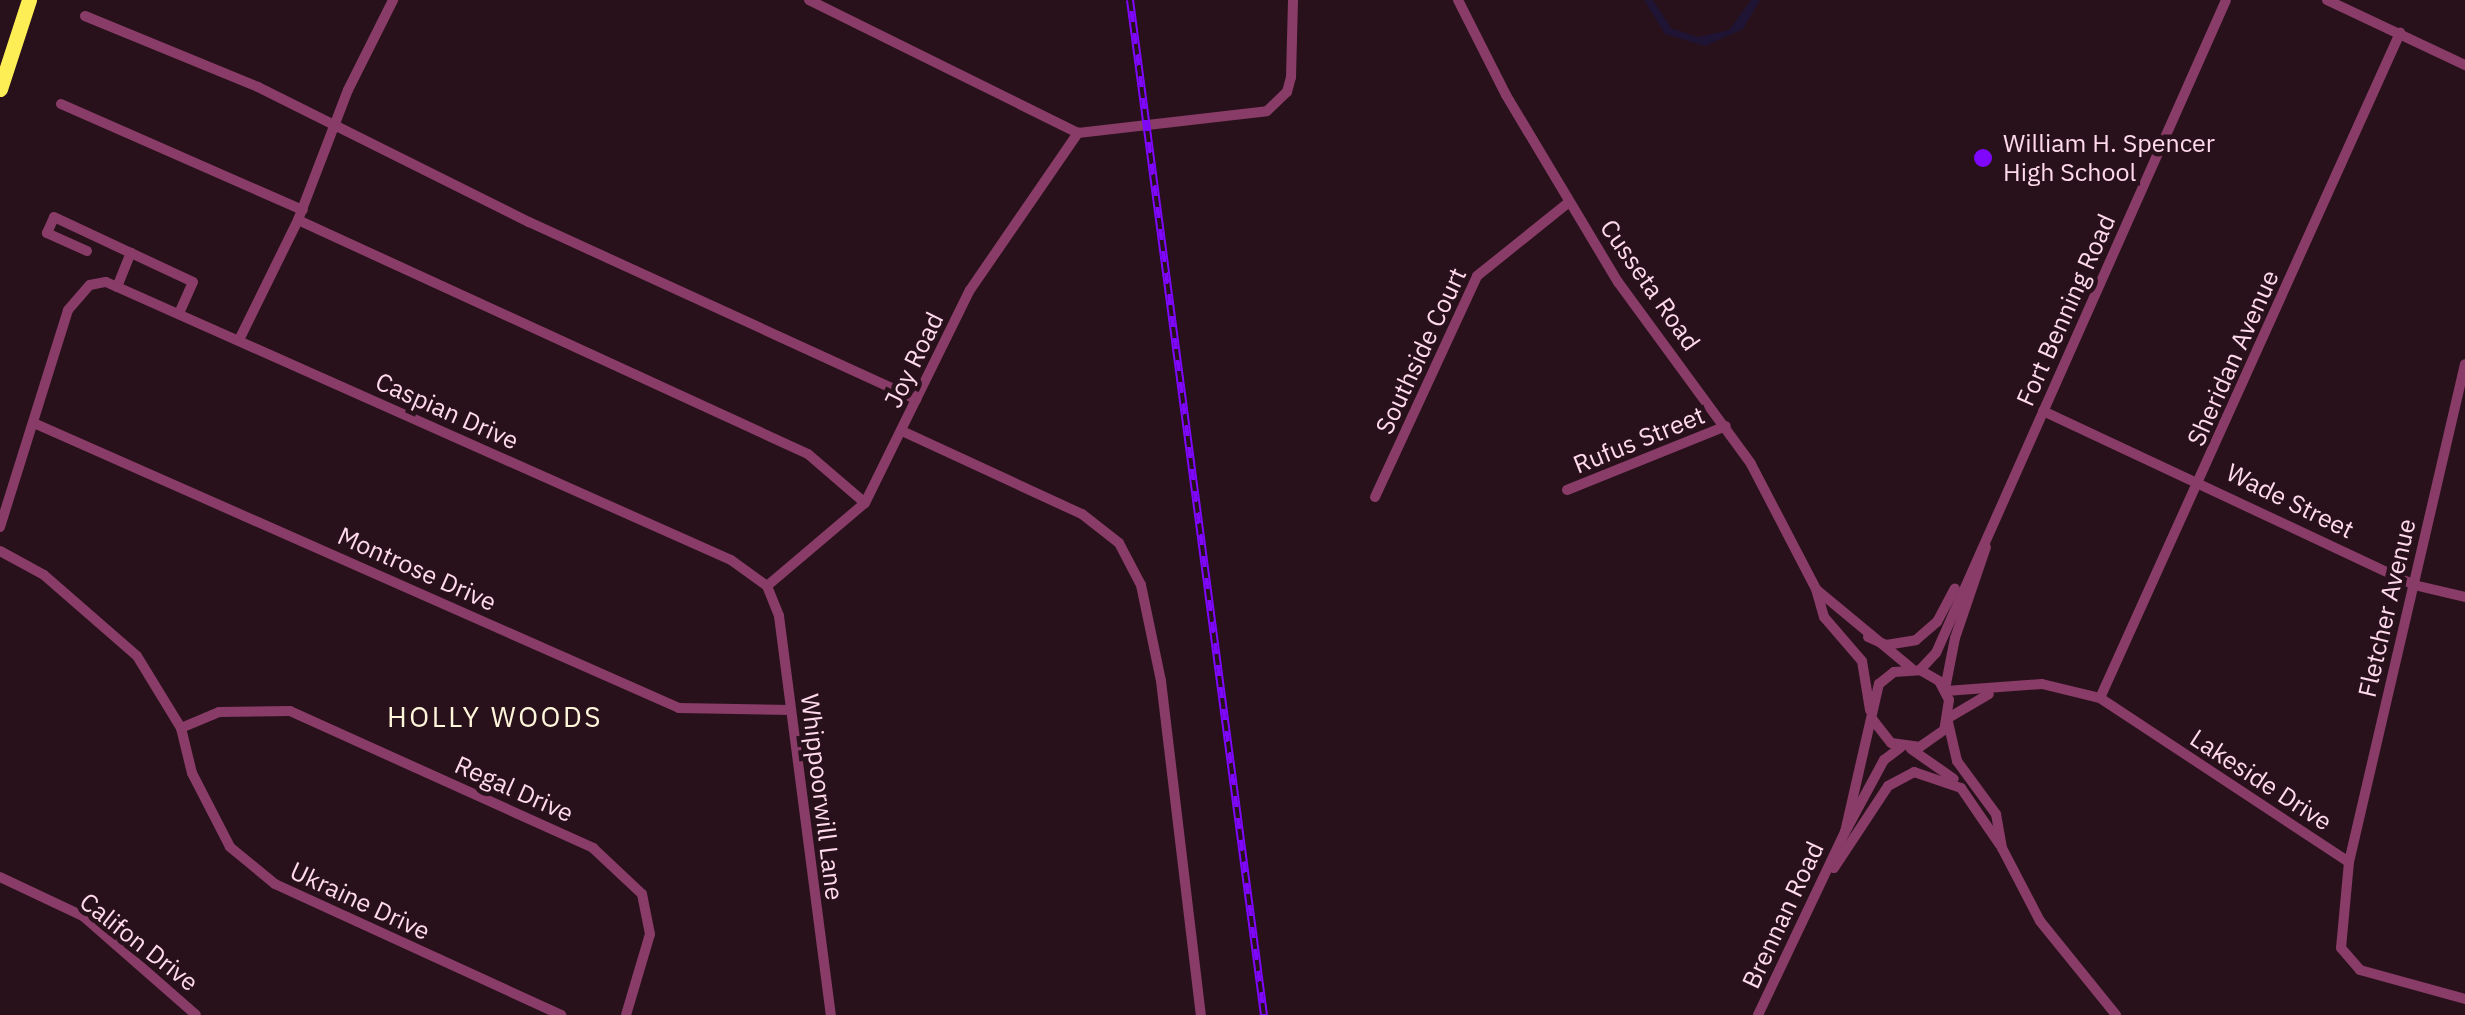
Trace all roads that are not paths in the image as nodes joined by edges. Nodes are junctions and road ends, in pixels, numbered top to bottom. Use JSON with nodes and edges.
{"nodes":[{"id":1,"x":29,"y":0,"type":"edge"},
{"id":2,"x":392,"y":0,"type":"edge"},
{"id":3,"x":809,"y":0,"type":"edge"},
{"id":4,"x":1293,"y":0,"type":"edge"},
{"id":5,"x":1458,"y":0,"type":"edge"},
{"id":6,"x":2226,"y":0,"type":"edge"},
{"id":7,"x":2327,"y":0,"type":"edge"},
{"id":8,"x":85,"y":16,"type":"dead end"},
{"id":9,"x":2400,"y":32,"type":"junction"},
{"id":10,"x":2465,"y":65,"type":"edge"},
{"id":11,"x":0,"y":89,"type":"edge"},
{"id":12,"x":61,"y":104,"type":"dead end"},
{"id":13,"x":338,"y":130,"type":"junction"},
{"id":14,"x":1078,"y":133,"type":"junction"},
{"id":15,"x":1569,"y":202,"type":"junction"},
{"id":16,"x":301,"y":215,"type":"junction"},
{"id":17,"x":87,"y":251,"type":"dead end"},
{"id":18,"x":131,"y":253,"type":"junction"},
{"id":19,"x":112,"y":284,"type":"junction"},
{"id":20,"x":180,"y":313,"type":"junction"},
{"id":21,"x":239,"y":340,"type":"junction"},
{"id":22,"x":2465,"y":364,"type":"edge"},
{"id":23,"x":916,"y":399,"type":"junction"},
{"id":24,"x":2044,"y":411,"type":"junction"},
{"id":25,"x":36,"y":424,"type":"junction"},
{"id":26,"x":1726,"y":426,"type":"junction"},
{"id":27,"x":902,"y":431,"type":"junction"},
{"id":28,"x":2201,"y":480,"type":"junction"},
{"id":29,"x":1568,"y":490,"type":"dead end"},
{"id":30,"x":1375,"y":496,"type":"dead end"},
{"id":31,"x":865,"y":503,"type":"junction"},
{"id":32,"x":1990,"y":526,"type":"junction"},
{"id":33,"x":0,"y":527,"type":"edge"},
{"id":34,"x":0,"y":551,"type":"edge"},
{"id":35,"x":1968,"y":572,"type":"junction"},
{"id":36,"x":2414,"y":585,"type":"junction"},
{"id":37,"x":767,"y":586,"type":"junction"},
{"id":38,"x":1816,"y":589,"type":"junction"},
{"id":39,"x":2465,"y":597,"type":"edge"},
{"id":40,"x":1868,"y":636,"type":"junction"},
{"id":41,"x":1916,"y":669,"type":"junction"},
{"id":42,"x":1999,"y":689,"type":"junction"},
{"id":43,"x":1946,"y":690,"type":"junction"},
{"id":44,"x":2100,"y":698,"type":"junction"},
{"id":45,"x":790,"y":710,"type":"junction"},
{"id":46,"x":1871,"y":715,"type":"junction"},
{"id":47,"x":1949,"y":719,"type":"junction"},
{"id":48,"x":181,"y":728,"type":"junction"},
{"id":49,"x":1906,"y":748,"type":"junction"},
{"id":50,"x":1962,"y":788,"type":"junction"},
{"id":51,"x":1844,"y":832,"type":"junction"},
{"id":52,"x":2002,"y":848,"type":"junction"},
{"id":53,"x":2349,"y":862,"type":"junction"},
{"id":54,"x":0,"y":877,"type":"edge"},
{"id":55,"x":1817,"y":894,"type":"junction"},
{"id":56,"x":2465,"y":999,"type":"edge"},
{"id":57,"x":196,"y":1015,"type":"edge"},
{"id":58,"x":561,"y":1015,"type":"edge"},
{"id":59,"x":626,"y":1015,"type":"edge"},
{"id":60,"x":830,"y":1015,"type":"edge"},
{"id":61,"x":1201,"y":1015,"type":"edge"},
{"id":62,"x":1758,"y":1015,"type":"edge"},
{"id":63,"x":2116,"y":1015,"type":"edge"}],
"edges":[{"from":1,"to":11,"type":"highway"},
{"from":2,"to":13,"type":"street"},
{"from":3,"to":14,"type":"street"},
{"from":4,"to":14,"type":"street"},
{"from":5,"to":15,"type":"street","name":"Cusseta Road"},
{"from":6,"to":24,"type":"street","name":"Fort Benning Road"},
{"from":7,"to":9,"type":"street"},
{"from":8,"to":13,"type":"street"},
{"from":9,"to":10,"type":"street"},
{"from":9,"to":28,"type":"street","name":"Sheridan Avenue"},
{"from":12,"to":16,"type":"street"},
{"from":13,"to":16,"type":"street"},
{"from":13,"to":23,"type":"street"},
{"from":14,"to":23,"type":"street","name":"Joy Road"},
{"from":15,"to":26,"type":"street","name":"Cusseta Road"},
{"from":15,"to":30,"type":"street","name":"Southside Court"},
{"from":16,"to":21,"type":"street"},
{"from":16,"to":31,"type":"street"},
{"from":17,"to":18,"type":"street"},
{"from":18,"to":19,"type":"street"},
{"from":18,"to":20,"type":"street"},
{"from":19,"to":20,"type":"street","name":"Caspian Drive"},
{"from":19,"to":25,"type":"street"},
{"from":20,"to":21,"type":"street","name":"Caspian Drive"},
{"from":21,"to":37,"type":"street","name":"Caspian Drive"},
{"from":22,"to":36,"type":"street","name":"Fletcher Avenue"},
{"from":23,"to":27,"type":"street","name":"Joy Road"},
{"from":24,"to":28,"type":"street","name":"Wade Street"},
{"from":24,"to":32,"type":"street","name":"Fort Benning Road"},
{"from":25,"to":33,"type":"street"},
{"from":25,"to":45,"type":"street","name":"Montrose Drive"},
{"from":26,"to":29,"type":"street","name":"Rufus Street"},
{"from":26,"to":38,"type":"street","name":"Cusseta Road"},
{"from":27,"to":31,"type":"street","name":"Joy Road"},
{"from":27,"to":61,"type":"street"},
{"from":28,"to":36,"type":"street","name":"Wade Street"},
{"from":28,"to":44,"type":"street","name":"Sheridan Avenue"},
{"from":31,"to":37,"type":"street","name":"Joy Road"},
{"from":32,"to":35,"type":"street","name":"Fort Benning Road"},
{"from":32,"to":43,"type":"street","name":"Fort Benning Road"},
{"from":34,"to":48,"type":"street","name":"Ukraine Drive"},
{"from":35,"to":40,"type":"street"},
{"from":35,"to":41,"type":"street","name":"Fort Benning Road"},
{"from":36,"to":39,"type":"street","name":"Wade Street"},
{"from":36,"to":53,"type":"street","name":"Fletcher Avenue"},
{"from":37,"to":45,"type":"street","name":"Whippoorwill Lane"},
{"from":38,"to":40,"type":"street","name":"Cusseta Road"},
{"from":38,"to":46,"type":"street","name":"Cusseta Road"},
{"from":40,"to":41,"type":"street","name":"Cusseta Road"},
{"from":41,"to":43,"type":"street"},
{"from":41,"to":46,"type":"street"},
{"from":42,"to":43,"type":"street","name":"Lakeside Drive"},
{"from":42,"to":44,"type":"street","name":"Lakeside Drive"},
{"from":42,"to":47,"type":"street","name":"Lakeside Drive"},
{"from":43,"to":47,"type":"street"},
{"from":44,"to":53,"type":"street","name":"Lakeside Drive"},
{"from":45,"to":60,"type":"street","name":"Whippoorwill Lane"},
{"from":46,"to":49,"type":"street"},
{"from":46,"to":51,"type":"street","name":"Brennan Road"},
{"from":47,"to":49,"type":"street"},
{"from":47,"to":52,"type":"street"},
{"from":48,"to":58,"type":"street","name":"Ukraine Drive"},
{"from":48,"to":59,"type":"street","name":"Regal Drive"},
{"from":49,"to":50,"type":"street"},
{"from":49,"to":51,"type":"street","name":"Brennan Road"},
{"from":50,"to":52,"type":"street"},
{"from":50,"to":55,"type":"street"},
{"from":51,"to":55,"type":"street","name":"Brennan Road"},
{"from":52,"to":63,"type":"street"},
{"from":53,"to":56,"type":"street","name":"Lakeside Drive"},
{"from":54,"to":57,"type":"street","name":"Califon Drive"},
{"from":55,"to":62,"type":"street","name":"Brennan Road"}]}
